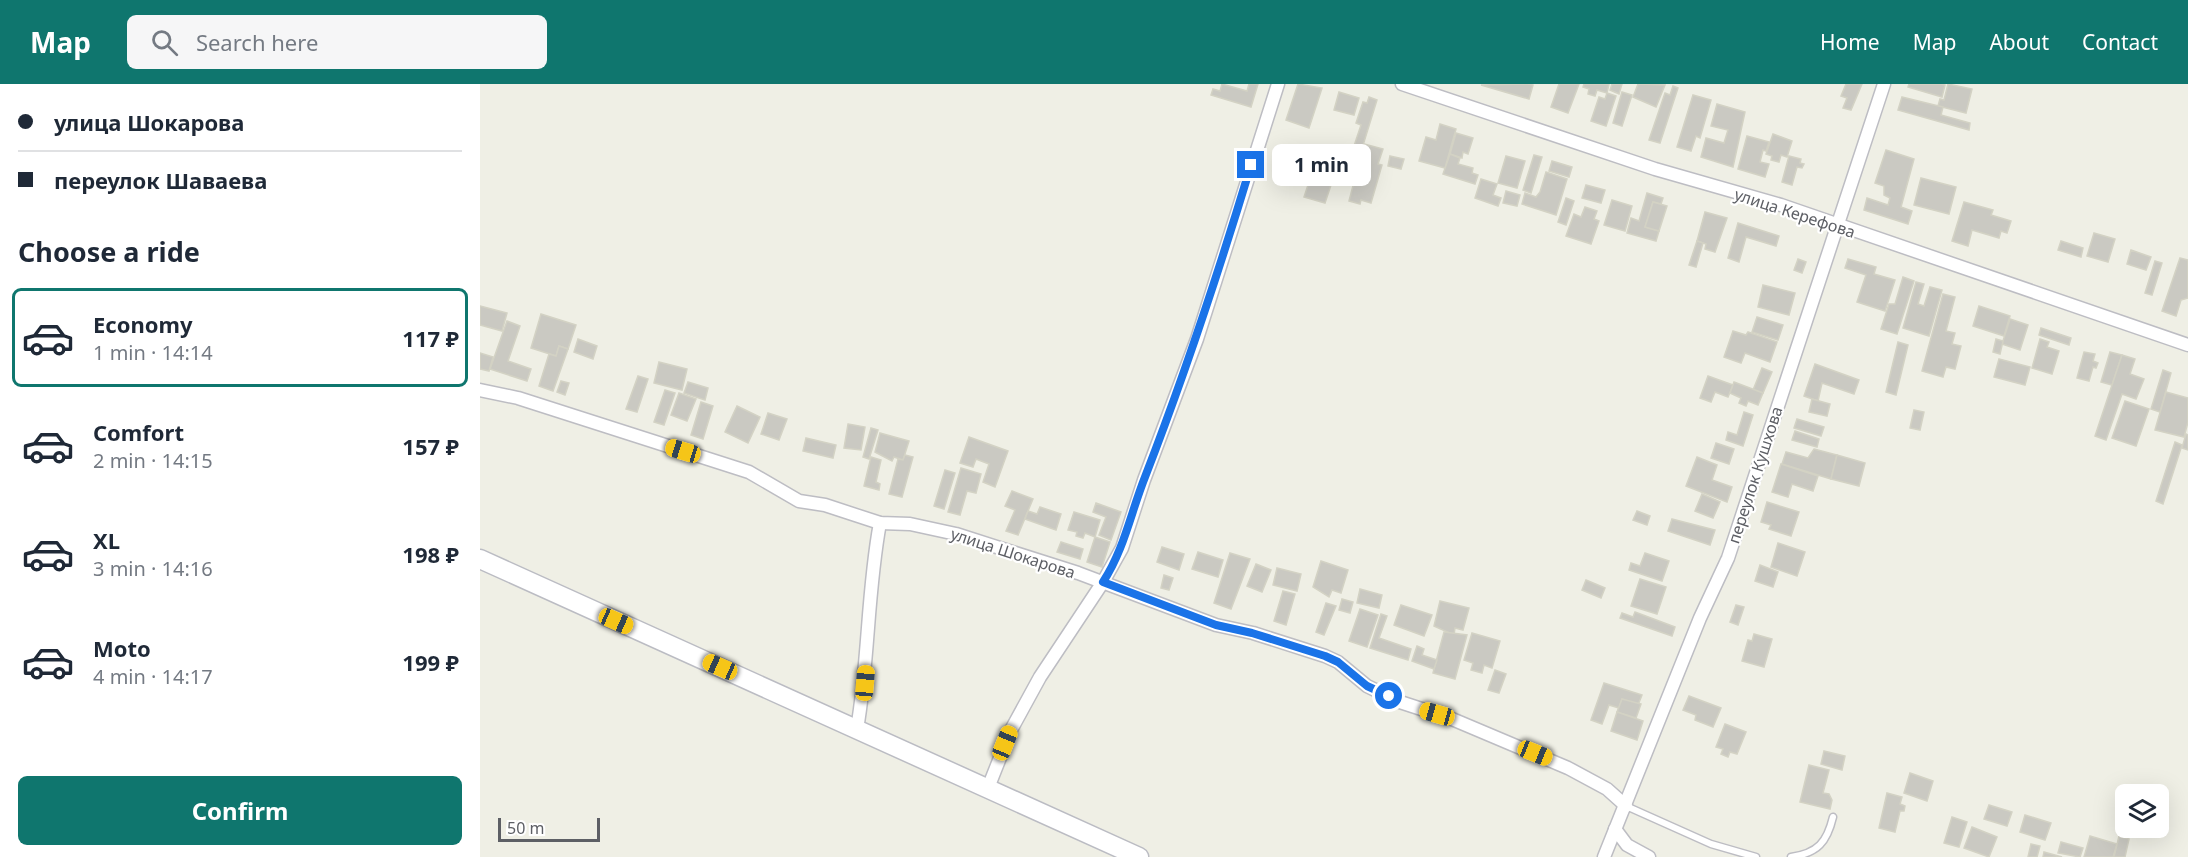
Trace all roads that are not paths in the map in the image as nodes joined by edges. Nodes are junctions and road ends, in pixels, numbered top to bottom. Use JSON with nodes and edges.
{"nodes":[{"id":1,"x":1278,"y":84,"type":"edge"},
{"id":2,"x":1402,"y":84,"type":"edge"},
{"id":3,"x":1884,"y":84,"type":"edge"},
{"id":4,"x":1836,"y":225,"type":"junction"},
{"id":5,"x":2188,"y":345,"type":"edge"},
{"id":6,"x":480,"y":390,"type":"edge"},
{"id":7,"x":880,"y":523,"type":"junction"},
{"id":8,"x":480,"y":559,"type":"edge"},
{"id":9,"x":1103,"y":582,"type":"junction"},
{"id":10,"x":857,"y":729,"type":"junction"},
{"id":11,"x":988,"y":788,"type":"junction"},
{"id":12,"x":1626,"y":806,"type":"junction"},
{"id":13,"x":1833,"y":817,"type":"dead end"},
{"id":14,"x":1615,"y":829,"type":"junction"},
{"id":15,"x":1139,"y":857,"type":"edge"},
{"id":16,"x":1605,"y":857,"type":"edge"},
{"id":17,"x":1649,"y":857,"type":"edge"},
{"id":18,"x":1756,"y":857,"type":"edge"},
{"id":19,"x":1791,"y":857,"type":"edge"}],
"edges":[{"from":1,"to":9,"type":"street"},
{"from":2,"to":4,"type":"street","name":"улица Керефова"},
{"from":3,"to":4,"type":"street","name":"переулок Кушхова"},
{"from":4,"to":5,"type":"street","name":"улица Керефова"},
{"from":4,"to":12,"type":"street","name":"переулок Кушхова"},
{"from":6,"to":7,"type":"street","name":"улица Шокарова"},
{"from":7,"to":9,"type":"street","name":"улица Шокарова"},
{"from":7,"to":10,"type":"street"},
{"from":8,"to":10,"type":"street"},
{"from":9,"to":11,"type":"street"},
{"from":9,"to":12,"type":"street","name":"улица Шокарова"},
{"from":10,"to":11,"type":"street"},
{"from":11,"to":15,"type":"street"},
{"from":12,"to":14,"type":"street","name":"переулок Кушхова"},
{"from":12,"to":18,"type":"lane"},
{"from":13,"to":19,"type":"lane"},
{"from":14,"to":16,"type":"street","name":"переулок Кушхова"},
{"from":14,"to":17,"type":"street"}]}
